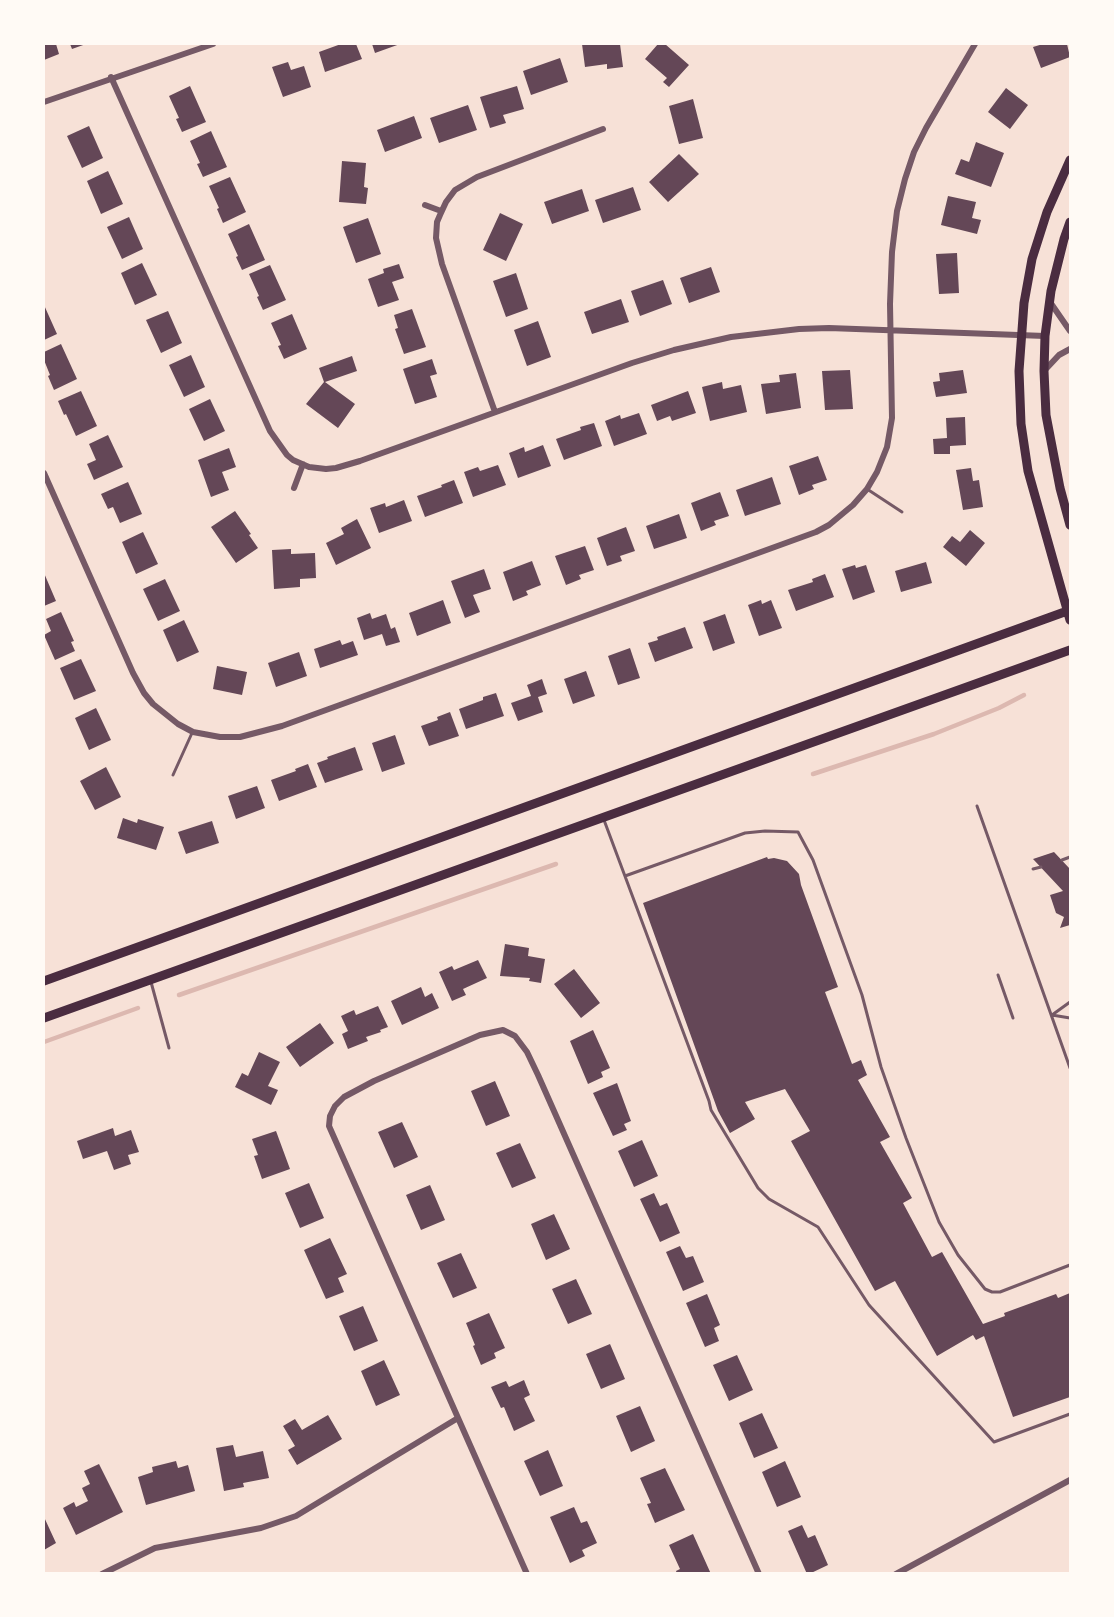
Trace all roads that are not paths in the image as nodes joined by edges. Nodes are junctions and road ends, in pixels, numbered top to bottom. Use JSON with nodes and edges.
{"nodes":[{"id":1,"x":213,"y":44,"type":"edge"},
{"id":2,"x":975,"y":44,"type":"edge"},
{"id":3,"x":111,"y":77,"type":"junction"},
{"id":4,"x":44,"y":102,"type":"edge"},
{"id":5,"x":603,"y":129,"type":"dead end"},
{"id":6,"x":1071,"y":160,"type":"edge"},
{"id":7,"x":425,"y":205,"type":"dead end"},
{"id":8,"x":441,"y":212,"type":"junction"},
{"id":9,"x":1071,"y":222,"type":"edge"},
{"id":10,"x":1049,"y":302,"type":"junction"},
{"id":11,"x":889,"y":329,"type":"junction"},
{"id":12,"x":1071,"y":331,"type":"edge"},
{"id":13,"x":1021,"y":336,"type":"junction"},
{"id":14,"x":1045,"y":336,"type":"junction"},
{"id":15,"x":1071,"y":349,"type":"edge"},
{"id":16,"x":1044,"y":371,"type":"junction"},
{"id":17,"x":495,"y":412,"type":"junction"},
{"id":18,"x":303,"y":464,"type":"junction"},
{"id":19,"x":44,"y":473,"type":"edge"},
{"id":20,"x":294,"y":488,"type":"dead end"},
{"id":21,"x":867,"y":489,"type":"junction"},
{"id":22,"x":902,"y":512,"type":"dead end"},
{"id":23,"x":1071,"y":525,"type":"edge"},
{"id":24,"x":1070,"y":614,"type":"edge"},
{"id":25,"x":1071,"y":650,"type":"edge"},
{"id":26,"x":193,"y":732,"type":"junction"},
{"id":27,"x":173,"y":775,"type":"dead end"},
{"id":28,"x":977,"y":806,"type":"dead end"},
{"id":29,"x":604,"y":818,"type":"junction"},
{"id":30,"x":1071,"y":857,"type":"edge"},
{"id":31,"x":1062,"y":860,"type":"dead end"},
{"id":32,"x":1041,"y":867,"type":"dead end"},
{"id":33,"x":1033,"y":869,"type":"dead end"},
{"id":34,"x":625,"y":876,"type":"junction"},
{"id":35,"x":998,"y":975,"type":"dead end"},
{"id":36,"x":150,"y":980,"type":"junction"},
{"id":37,"x":44,"y":981,"type":"edge"},
{"id":38,"x":1071,"y":1002,"type":"edge"},
{"id":39,"x":1052,"y":1015,"type":"junction"},
{"id":40,"x":44,"y":1018,"type":"edge"},
{"id":41,"x":1013,"y":1018,"type":"dead end"},
{"id":42,"x":1071,"y":1018,"type":"edge"},
{"id":43,"x":169,"y":1048,"type":"dead end"},
{"id":44,"x":1071,"y":1068,"type":"edge"},
{"id":45,"x":1071,"y":1265,"type":"edge"},
{"id":46,"x":1071,"y":1414,"type":"edge"},
{"id":47,"x":458,"y":1418,"type":"junction"},
{"id":48,"x":1071,"y":1480,"type":"edge"},
{"id":49,"x":102,"y":1574,"type":"edge"},
{"id":50,"x":527,"y":1574,"type":"edge"},
{"id":51,"x":759,"y":1574,"type":"edge"},
{"id":52,"x":896,"y":1574,"type":"edge"}],
"edges":[{"from":1,"to":3,"type":"street"},
{"from":2,"to":11,"type":"street"},
{"from":3,"to":4,"type":"street"},
{"from":3,"to":18,"type":"street"},
{"from":5,"to":8,"type":"street"},
{"from":6,"to":13,"type":"main road"},
{"from":7,"to":8,"type":"street"},
{"from":8,"to":17,"type":"street"},
{"from":9,"to":10,"type":"main road"},
{"from":10,"to":12,"type":"street"},
{"from":10,"to":14,"type":"main road"},
{"from":11,"to":13,"type":"street"},
{"from":11,"to":17,"type":"street"},
{"from":11,"to":21,"type":"street"},
{"from":13,"to":14,"type":"street"},
{"from":13,"to":24,"type":"main road"},
{"from":14,"to":16,"type":"main road"},
{"from":15,"to":16,"type":"street"},
{"from":16,"to":23,"type":"main road"},
{"from":17,"to":18,"type":"street"},
{"from":18,"to":20,"type":"street"},
{"from":19,"to":26,"type":"street"},
{"from":21,"to":22,"type":"lane"},
{"from":21,"to":26,"type":"street"},
{"from":24,"to":37,"type":"main road"},
{"from":25,"to":29,"type":"main road"},
{"from":26,"to":27,"type":"lane"},
{"from":28,"to":39,"type":"lane"},
{"from":29,"to":34,"type":"lane"},
{"from":29,"to":36,"type":"main road"},
{"from":30,"to":31,"type":"lane"},
{"from":32,"to":33,"type":"lane"},
{"from":34,"to":45,"type":"lane"},
{"from":34,"to":46,"type":"lane"},
{"from":35,"to":41,"type":"lane"},
{"from":36,"to":40,"type":"main road"},
{"from":36,"to":43,"type":"lane"},
{"from":38,"to":39,"type":"lane"},
{"from":39,"to":42,"type":"lane"},
{"from":39,"to":44,"type":"lane"},
{"from":47,"to":49,"type":"street"},
{"from":47,"to":50,"type":"street"},
{"from":47,"to":51,"type":"street"},
{"from":48,"to":52,"type":"street"}]}
